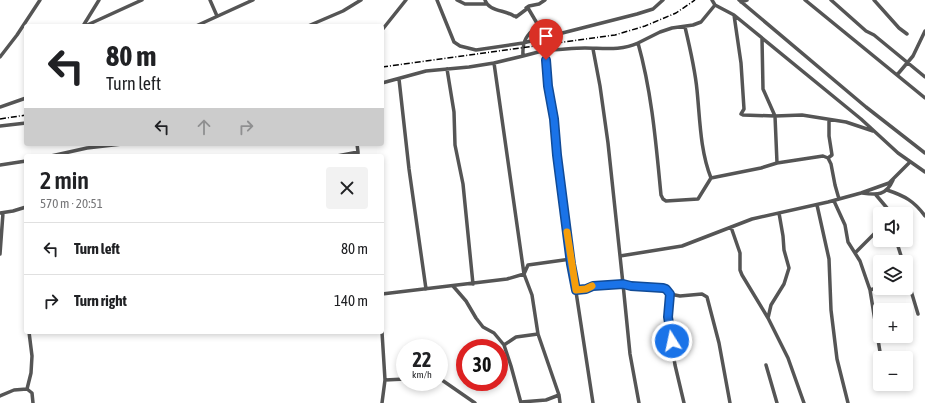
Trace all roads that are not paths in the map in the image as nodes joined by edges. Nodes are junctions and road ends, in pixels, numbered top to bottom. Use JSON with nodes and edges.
{"nodes":[{"id":1,"x":40,"y":0,"type":"edge"},
{"id":2,"x":99,"y":0,"type":"edge"},
{"id":3,"x":142,"y":0,"type":"edge"},
{"id":4,"x":210,"y":0,"type":"edge"},
{"id":5,"x":253,"y":0,"type":"edge"},
{"id":6,"x":361,"y":0,"type":"edge"},
{"id":7,"x":406,"y":0,"type":"edge"},
{"id":8,"x":437,"y":0,"type":"edge"},
{"id":9,"x":457,"y":0,"type":"edge"},
{"id":10,"x":545,"y":0,"type":"edge"},
{"id":11,"x":663,"y":0,"type":"edge"},
{"id":12,"x":712,"y":0,"type":"edge"},
{"id":13,"x":747,"y":0,"type":"edge"},
{"id":14,"x":805,"y":0,"type":"edge"},
{"id":15,"x":831,"y":0,"type":"edge"},
{"id":16,"x":874,"y":0,"type":"edge"},
{"id":17,"x":740,"y":1,"type":"edge"},
{"id":18,"x":486,"y":2,"type":"edge"},
{"id":19,"x":715,"y":5,"type":"junction"},
{"id":20,"x":734,"y":15,"type":"junction"},
{"id":21,"x":218,"y":16,"type":"junction"},
{"id":22,"x":516,"y":17,"type":"junction"},
{"id":23,"x":24,"y":24,"type":"edge"},
{"id":24,"x":24,"y":24,"type":"edge"},
{"id":25,"x":85,"y":24,"type":"edge"},
{"id":26,"x":88,"y":24,"type":"edge"},
{"id":27,"x":200,"y":24,"type":"edge"},
{"id":28,"x":313,"y":24,"type":"edge"},
{"id":29,"x":685,"y":27,"type":"junction"},
{"id":30,"x":384,"y":28,"type":"edge"},
{"id":31,"x":925,"y":31,"type":"edge"},
{"id":32,"x":907,"y":34,"type":"dead end"},
{"id":33,"x":762,"y":39,"type":"junction"},
{"id":34,"x":524,"y":43,"type":"junction"},
{"id":35,"x":638,"y":43,"type":"junction"},
{"id":36,"x":593,"y":48,"type":"junction"},
{"id":37,"x":546,"y":50,"type":"junction"},
{"id":38,"x":523,"y":56,"type":"junction"},
{"id":39,"x":0,"y":57,"type":"edge"},
{"id":40,"x":494,"y":63,"type":"junction"},
{"id":41,"x":908,"y":63,"type":"junction"},
{"id":42,"x":447,"y":69,"type":"junction"},
{"id":43,"x":898,"y":75,"type":"junction"},
{"id":44,"x":925,"y":77,"type":"edge"},
{"id":45,"x":399,"y":79,"type":"junction"},
{"id":46,"x":384,"y":83,"type":"edge"},
{"id":47,"x":925,"y":98,"type":"edge"},
{"id":48,"x":24,"y":99,"type":"edge"},
{"id":49,"x":0,"y":107,"type":"edge"},
{"id":50,"x":774,"y":116,"type":"junction"},
{"id":51,"x":829,"y":120,"type":"junction"},
{"id":52,"x":24,"y":123,"type":"edge"},
{"id":53,"x":0,"y":126,"type":"edge"},
{"id":54,"x":875,"y":132,"type":"junction"},
{"id":55,"x":104,"y":146,"type":"edge"},
{"id":56,"x":925,"y":153,"type":"edge"},
{"id":57,"x":60,"y":154,"type":"edge"},
{"id":58,"x":828,"y":158,"type":"junction"},
{"id":59,"x":24,"y":161,"type":"edge"},
{"id":60,"x":910,"y":162,"type":"junction"},
{"id":61,"x":777,"y":163,"type":"junction"},
{"id":62,"x":0,"y":165,"type":"edge"},
{"id":63,"x":925,"y":172,"type":"edge"},
{"id":64,"x":711,"y":178,"type":"junction"},
{"id":65,"x":893,"y":180,"type":"junction"},
{"id":66,"x":887,"y":190,"type":"junction"},
{"id":67,"x":861,"y":193,"type":"junction"},
{"id":68,"x":876,"y":195,"type":"junction"},
{"id":69,"x":839,"y":199,"type":"junction"},
{"id":70,"x":834,"y":201,"type":"junction"},
{"id":71,"x":817,"y":205,"type":"junction"},
{"id":72,"x":885,"y":207,"type":"edge"},
{"id":73,"x":24,"y":208,"type":"edge"},
{"id":74,"x":2,"y":213,"type":"edge"},
{"id":75,"x":779,"y":213,"type":"junction"},
{"id":76,"x":925,"y":216,"type":"edge"},
{"id":77,"x":731,"y":226,"type":"junction"},
{"id":78,"x":873,"y":235,"type":"edge"},
{"id":79,"x":855,"y":253,"type":"junction"},
{"id":80,"x":0,"y":254,"type":"edge"},
{"id":81,"x":620,"y":256,"type":"junction"},
{"id":82,"x":571,"y":259,"type":"junction"},
{"id":83,"x":524,"y":274,"type":"junction"},
{"id":84,"x":472,"y":284,"type":"junction"},
{"id":85,"x":623,"y":284,"type":"junction"},
{"id":86,"x":453,"y":286,"type":"junction"},
{"id":87,"x":426,"y":289,"type":"junction"},
{"id":88,"x":873,"y":289,"type":"edge"},
{"id":89,"x":576,"y":290,"type":"junction"},
{"id":90,"x":870,"y":290,"type":"junction"},
{"id":91,"x":384,"y":294,"type":"edge"},
{"id":92,"x":670,"y":294,"type":"junction"},
{"id":93,"x":912,"y":295,"type":"edge"},
{"id":94,"x":918,"y":314,"type":"dead end"},
{"id":95,"x":768,"y":318,"type":"junction"},
{"id":96,"x":29,"y":334,"type":"edge"},
{"id":97,"x":382,"y":334,"type":"edge"},
{"id":98,"x":538,"y":334,"type":"junction"},
{"id":99,"x":499,"y":339,"type":"edge"},
{"id":100,"x":508,"y":342,"type":"edge"},
{"id":101,"x":880,"y":351,"type":"edge"},
{"id":102,"x":508,"y":357,"type":"edge"},
{"id":103,"x":766,"y":364,"type":"dead end"},
{"id":104,"x":396,"y":379,"type":"edge"},
{"id":105,"x":385,"y":380,"type":"junction"},
{"id":106,"x":448,"y":384,"type":"edge"},
{"id":107,"x":27,"y":389,"type":"junction"},
{"id":108,"x":559,"y":395,"type":"junction"},
{"id":109,"x":0,"y":396,"type":"edge"},
{"id":110,"x":33,"y":403,"type":"edge"},
{"id":111,"x":382,"y":403,"type":"edge"},
{"id":112,"x":475,"y":403,"type":"edge"},
{"id":113,"x":521,"y":403,"type":"edge"},
{"id":114,"x":560,"y":403,"type":"edge"},
{"id":115,"x":593,"y":403,"type":"edge"},
{"id":116,"x":638,"y":403,"type":"edge"},
{"id":117,"x":684,"y":403,"type":"edge"},
{"id":118,"x":730,"y":403,"type":"edge"},
{"id":119,"x":777,"y":403,"type":"edge"},
{"id":120,"x":804,"y":403,"type":"edge"},
{"id":121,"x":848,"y":403,"type":"edge"}],
"edges":[{"from":1,"to":23,"type":"street"},
{"from":2,"to":25,"type":"street"},
{"from":3,"to":26,"type":"street"},
{"from":4,"to":21,"type":"street"},
{"from":5,"to":21,"type":"street"},
{"from":6,"to":28,"type":"street"},
{"from":7,"to":30,"type":"street"},
{"from":8,"to":34,"type":"street"},
{"from":9,"to":18,"type":"street"},
{"from":10,"to":22,"type":"street"},
{"from":11,"to":34,"type":"street"},
{"from":12,"to":19,"type":"street"},
{"from":13,"to":17,"type":"street"},
{"from":14,"to":43,"type":"street"},
{"from":15,"to":41,"type":"street"},
{"from":16,"to":32,"type":"street"},
{"from":17,"to":56,"type":"street"},
{"from":18,"to":22,"type":"street"},
{"from":19,"to":20,"type":"street"},
{"from":19,"to":29,"type":"street"},
{"from":20,"to":33,"type":"street"},
{"from":20,"to":50,"type":"street"},
{"from":21,"to":27,"type":"street"},
{"from":22,"to":34,"type":"street"},
{"from":24,"to":39,"type":"street"},
{"from":29,"to":35,"type":"street"},
{"from":29,"to":64,"type":"street"},
{"from":31,"to":41,"type":"street"},
{"from":33,"to":50,"type":"street"},
{"from":33,"to":54,"type":"street"},
{"from":34,"to":38,"type":"street"},
{"from":35,"to":36,"type":"street"},
{"from":35,"to":64,"type":"street"},
{"from":36,"to":37,"type":"street"},
{"from":36,"to":81,"type":"street"},
{"from":37,"to":38,"type":"street"},
{"from":37,"to":82,"type":"street"},
{"from":38,"to":40,"type":"street"},
{"from":40,"to":42,"type":"street"},
{"from":40,"to":83,"type":"street"},
{"from":41,"to":43,"type":"street"},
{"from":41,"to":44,"type":"street"},
{"from":42,"to":45,"type":"street"},
{"from":42,"to":84,"type":"street"},
{"from":43,"to":47,"type":"street"},
{"from":45,"to":46,"type":"street"},
{"from":45,"to":87,"type":"street"},
{"from":48,"to":49,"type":"street"},
{"from":50,"to":51,"type":"street"},
{"from":50,"to":61,"type":"street"},
{"from":51,"to":54,"type":"street"},
{"from":51,"to":58,"type":"street"},
{"from":52,"to":53,"type":"street"},
{"from":54,"to":60,"type":"street"},
{"from":55,"to":57,"type":"street"},
{"from":58,"to":61,"type":"street"},
{"from":58,"to":69,"type":"street"},
{"from":59,"to":62,"type":"street"},
{"from":60,"to":63,"type":"street"},
{"from":60,"to":65,"type":"street"},
{"from":61,"to":64,"type":"street"},
{"from":65,"to":66,"type":"street"},
{"from":65,"to":67,"type":"street"},
{"from":66,"to":68,"type":"street"},
{"from":66,"to":76,"type":"street"},
{"from":67,"to":68,"type":"street"},
{"from":67,"to":69,"type":"street"},
{"from":68,"to":72,"type":"street"},
{"from":69,"to":70,"type":"street"},
{"from":70,"to":71,"type":"street"},
{"from":70,"to":79,"type":"street"},
{"from":71,"to":75,"type":"street"},
{"from":71,"to":121,"type":"street"},
{"from":73,"to":74,"type":"street"},
{"from":74,"to":80,"type":"street"},
{"from":75,"to":77,"type":"street"},
{"from":75,"to":95,"type":"street"},
{"from":77,"to":81,"type":"street"},
{"from":77,"to":95,"type":"street"},
{"from":78,"to":79,"type":"street"},
{"from":79,"to":90,"type":"street"},
{"from":81,"to":85,"type":"street"},
{"from":82,"to":83,"type":"street"},
{"from":82,"to":89,"type":"street"},
{"from":83,"to":84,"type":"street"},
{"from":83,"to":98,"type":"street"},
{"from":84,"to":86,"type":"street"},
{"from":85,"to":89,"type":"street"},
{"from":85,"to":92,"type":"street"},
{"from":85,"to":116,"type":"street"},
{"from":86,"to":87,"type":"street"},
{"from":86,"to":99,"type":"street"},
{"from":87,"to":91,"type":"street"},
{"from":88,"to":90,"type":"street"},
{"from":89,"to":115,"type":"street"},
{"from":90,"to":101,"type":"street"},
{"from":92,"to":117,"type":"street"},
{"from":92,"to":118,"type":"street"},
{"from":93,"to":94,"type":"street"},
{"from":95,"to":120,"type":"street"},
{"from":96,"to":107,"type":"street"},
{"from":97,"to":105,"type":"street"},
{"from":98,"to":100,"type":"street"},
{"from":98,"to":108,"type":"street"},
{"from":102,"to":113,"type":"street"},
{"from":103,"to":119,"type":"street"},
{"from":104,"to":105,"type":"street"},
{"from":105,"to":111,"type":"street"},
{"from":106,"to":112,"type":"street"},
{"from":107,"to":109,"type":"street"},
{"from":107,"to":110,"type":"street"},
{"from":108,"to":113,"type":"street"},
{"from":108,"to":114,"type":"street"}]}
